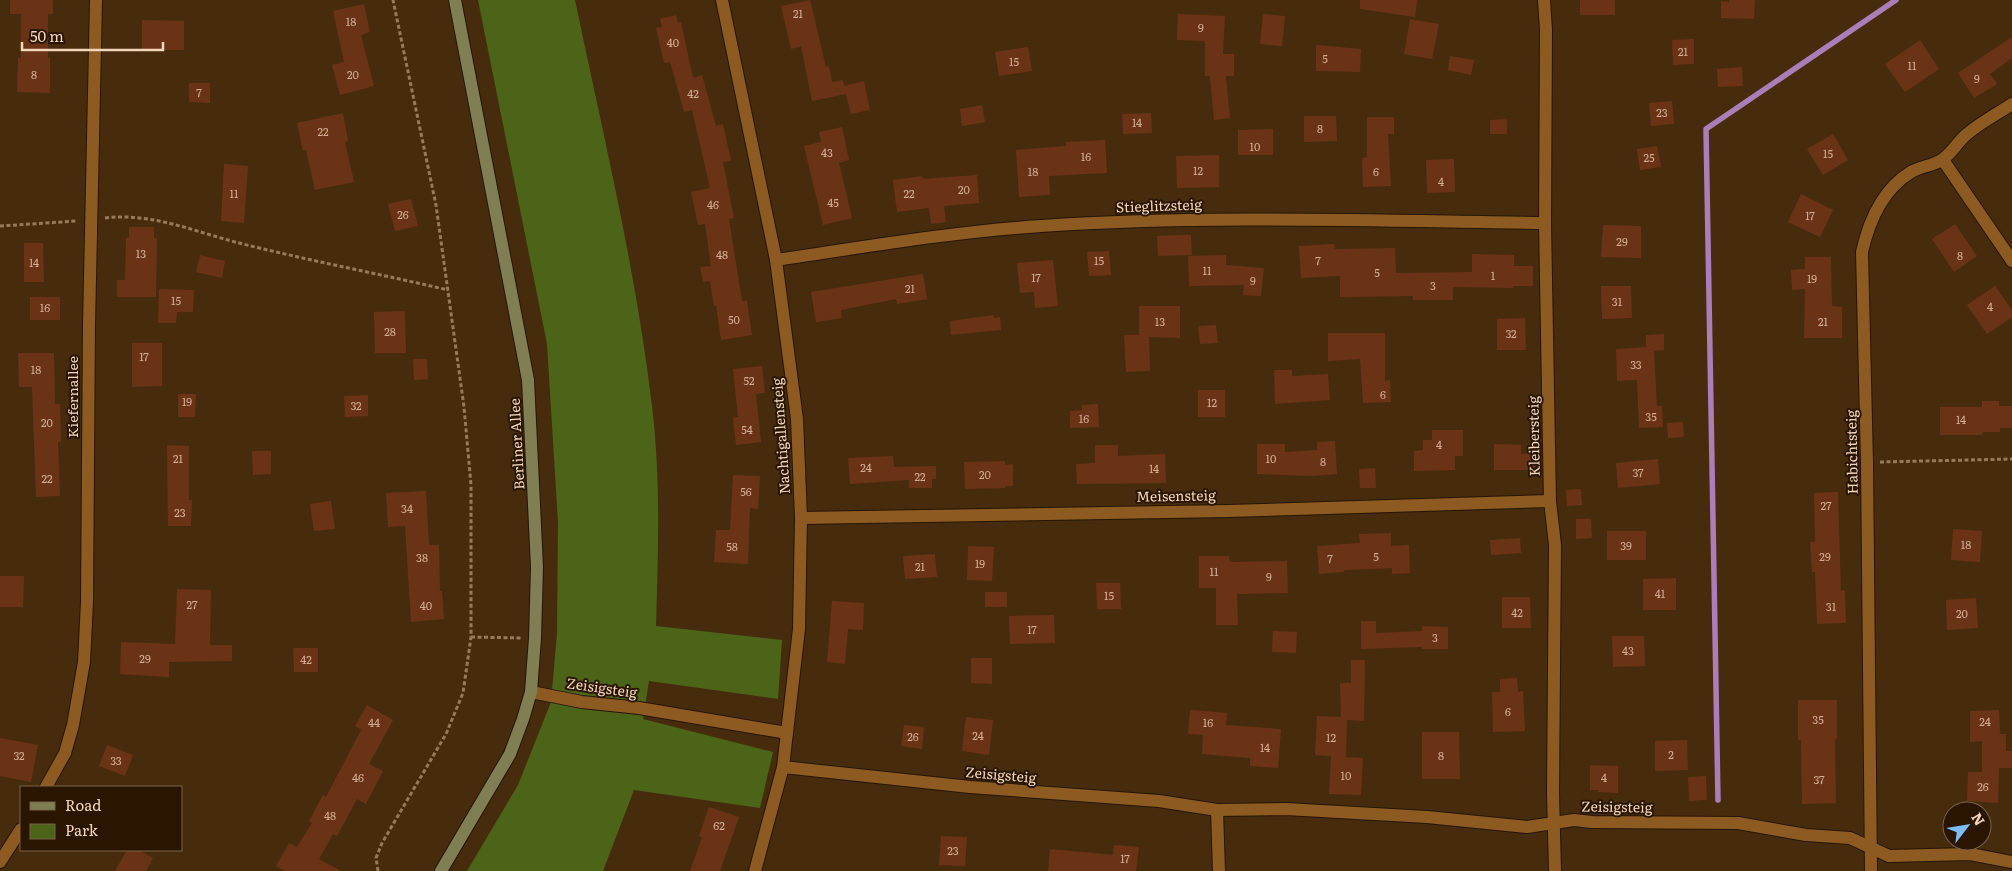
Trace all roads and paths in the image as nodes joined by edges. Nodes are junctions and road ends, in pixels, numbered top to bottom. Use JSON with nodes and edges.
{"nodes":[{"id":1,"x":96,"y":0,"type":"edge"},
{"id":2,"x":393,"y":0,"type":"edge"},
{"id":3,"x":455,"y":0,"type":"edge"},
{"id":4,"x":722,"y":0,"type":"edge"},
{"id":5,"x":1544,"y":0,"type":"edge"},
{"id":6,"x":2012,"y":104,"type":"edge"},
{"id":7,"x":1943,"y":160,"type":"junction"},
{"id":8,"x":91,"y":220,"type":"junction"},
{"id":9,"x":1545,"y":223,"type":"junction"},
{"id":10,"x":0,"y":226,"type":"edge"},
{"id":11,"x":776,"y":260,"type":"junction"},
{"id":12,"x":2012,"y":261,"type":"edge"},
{"id":13,"x":448,"y":290,"type":"junction"},
{"id":14,"x":2012,"y":459,"type":"edge"},
{"id":15,"x":1868,"y":463,"type":"junction"},
{"id":16,"x":1550,"y":501,"type":"junction"},
{"id":17,"x":801,"y":518,"type":"junction"},
{"id":18,"x":471,"y":637,"type":"junction"},
{"id":19,"x":535,"y":638,"type":"junction"},
{"id":20,"x":531,"y":692,"type":"junction"},
{"id":21,"x":787,"y":733,"type":"junction"},
{"id":22,"x":784,"y":768,"type":"junction"},
{"id":23,"x":47,"y":786,"type":"edge"},
{"id":24,"x":1217,"y":810,"type":"junction"},
{"id":25,"x":1554,"y":823,"type":"junction"},
{"id":26,"x":20,"y":831,"type":"edge"},
{"id":27,"x":1870,"y":848,"type":"junction"},
{"id":28,"x":0,"y":862,"type":"edge"},
{"id":29,"x":2012,"y":862,"type":"edge"},
{"id":30,"x":378,"y":871,"type":"edge"},
{"id":31,"x":441,"y":871,"type":"edge"},
{"id":32,"x":755,"y":871,"type":"edge"},
{"id":33,"x":1219,"y":871,"type":"edge"},
{"id":34,"x":1555,"y":871,"type":"edge"},
{"id":35,"x":1870,"y":871,"type":"edge"}],
"edges":[{"from":1,"to":8,"type":"street","name":"Kiefernallee"},
{"from":2,"to":13,"type":"path"},
{"from":3,"to":19,"type":"main road","name":"Berliner Allee"},
{"from":4,"to":11,"type":"street","name":"Nachtigallensteig"},
{"from":5,"to":9,"type":"street","name":"Kleibersteig"},
{"from":6,"to":7,"type":"street","name":"Habichtsteig"},
{"from":7,"to":12,"type":"street"},
{"from":7,"to":15,"type":"street","name":"Habichtsteig"},
{"from":8,"to":10,"type":"path"},
{"from":8,"to":13,"type":"path"},
{"from":8,"to":23,"type":"street","name":"Kiefernallee"},
{"from":9,"to":11,"type":"street","name":"Stieglitzsteig"},
{"from":9,"to":16,"type":"street","name":"Kleibersteig"},
{"from":11,"to":17,"type":"street","name":"Nachtigallensteig"},
{"from":13,"to":18,"type":"path"},
{"from":14,"to":15,"type":"path"},
{"from":15,"to":27,"type":"street","name":"Habichtsteig"},
{"from":16,"to":17,"type":"street","name":"Meisensteig"},
{"from":16,"to":25,"type":"street","name":"Kleibersteig"},
{"from":17,"to":21,"type":"street","name":"Nachtigallensteig"},
{"from":18,"to":19,"type":"path"},
{"from":18,"to":30,"type":"path"},
{"from":19,"to":20,"type":"main road","name":"Berliner Allee"},
{"from":20,"to":21,"type":"street","name":"Zeisigsteig"},
{"from":20,"to":31,"type":"main road","name":"Berliner Allee"},
{"from":21,"to":22,"type":"street","name":"Nachtigallensteig"},
{"from":22,"to":24,"type":"street","name":"Zeisigsteig"},
{"from":22,"to":32,"type":"street","name":"Nachtigallensteig"},
{"from":24,"to":25,"type":"street","name":"Zeisigsteig"},
{"from":24,"to":33,"type":"street"},
{"from":25,"to":27,"type":"street","name":"Zeisigsteig"},
{"from":25,"to":34,"type":"street","name":"Kleibersteig"},
{"from":26,"to":28,"type":"street"},
{"from":27,"to":29,"type":"street","name":"Zeisigsteig"},
{"from":27,"to":35,"type":"street","name":"Habichtsteig"}]}
